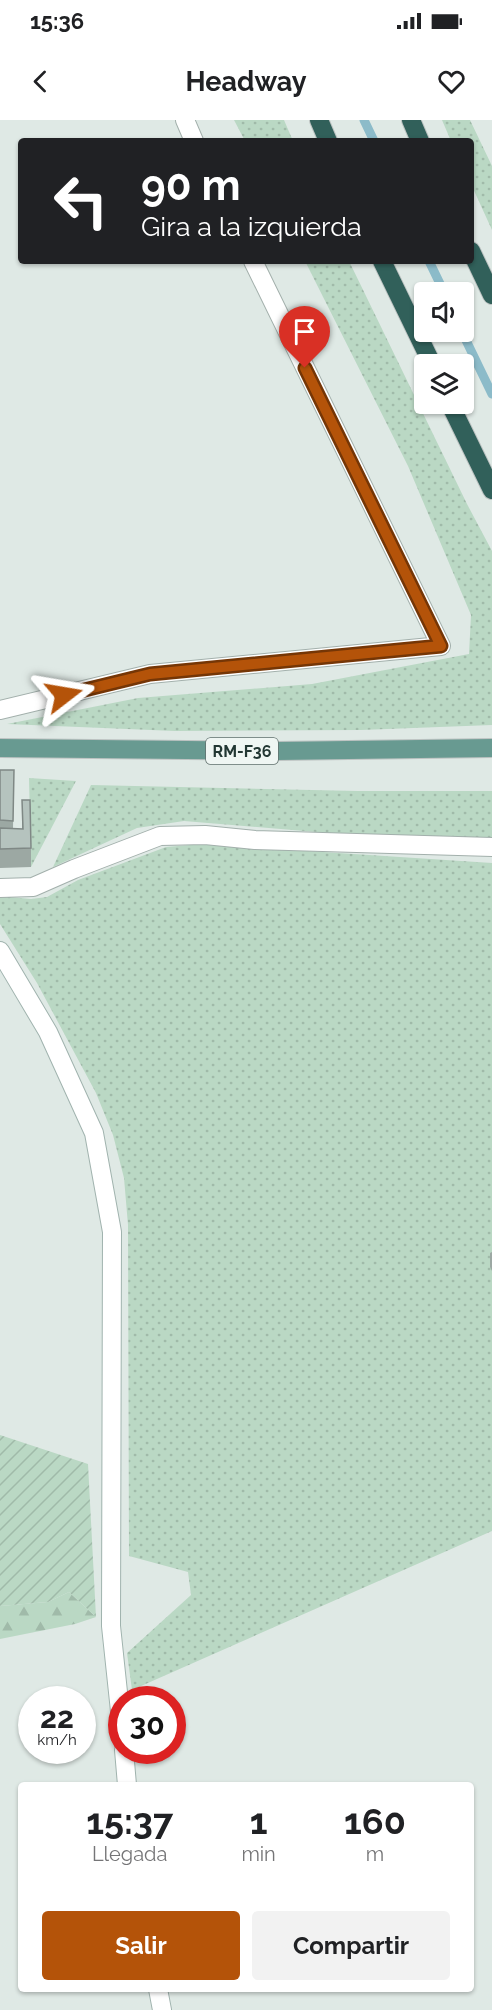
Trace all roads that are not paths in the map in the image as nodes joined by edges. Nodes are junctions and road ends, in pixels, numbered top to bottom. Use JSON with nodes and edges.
{"nodes":[{"id":1,"x":185,"y":120,"type":"edge"},
{"id":2,"x":319,"y":120,"type":"edge"},
{"id":3,"x":411,"y":120,"type":"edge"},
{"id":4,"x":193,"y":138,"type":"edge"},
{"id":5,"x":327,"y":138,"type":"edge"},
{"id":6,"x":419,"y":138,"type":"edge"},
{"id":7,"x":474,"y":257,"type":"edge"},
{"id":8,"x":254,"y":264,"type":"edge"},
{"id":9,"x":383,"y":264,"type":"edge"},
{"id":10,"x":492,"y":296,"type":"edge"},
{"id":11,"x":427,"y":354,"type":"edge"},
{"id":12,"x":455,"y":414,"type":"edge"},
{"id":13,"x":492,"y":490,"type":"edge"},
{"id":14,"x":0,"y":710,"type":"edge"},
{"id":15,"x":0,"y":748,"type":"edge"},
{"id":16,"x":488,"y":748,"type":"edge"},
{"id":17,"x":492,"y":848,"type":"edge"},
{"id":18,"x":0,"y":888,"type":"edge"},
{"id":19,"x":0,"y":951,"type":"edge"},
{"id":20,"x":117,"y":1686,"type":"edge"},
{"id":21,"x":125,"y":1764,"type":"edge"},
{"id":22,"x":127,"y":1782,"type":"edge"},
{"id":23,"x":159,"y":1992,"type":"edge"},
{"id":24,"x":162,"y":2010,"type":"edge"}],
"edges":[{"from":1,"to":4,"type":"street"},
{"from":2,"to":5,"type":"highway"},
{"from":3,"to":6,"type":"highway"},
{"from":7,"to":10,"type":"highway"},
{"from":8,"to":14,"type":"street"},
{"from":9,"to":11,"type":"highway"},
{"from":12,"to":13,"type":"highway"},
{"from":15,"to":16,"type":"main road","number":"RM-F36"},
{"from":17,"to":18,"type":"street"},
{"from":19,"to":20,"type":"street"},
{"from":21,"to":22,"type":"street"},
{"from":23,"to":24,"type":"street"}]}
